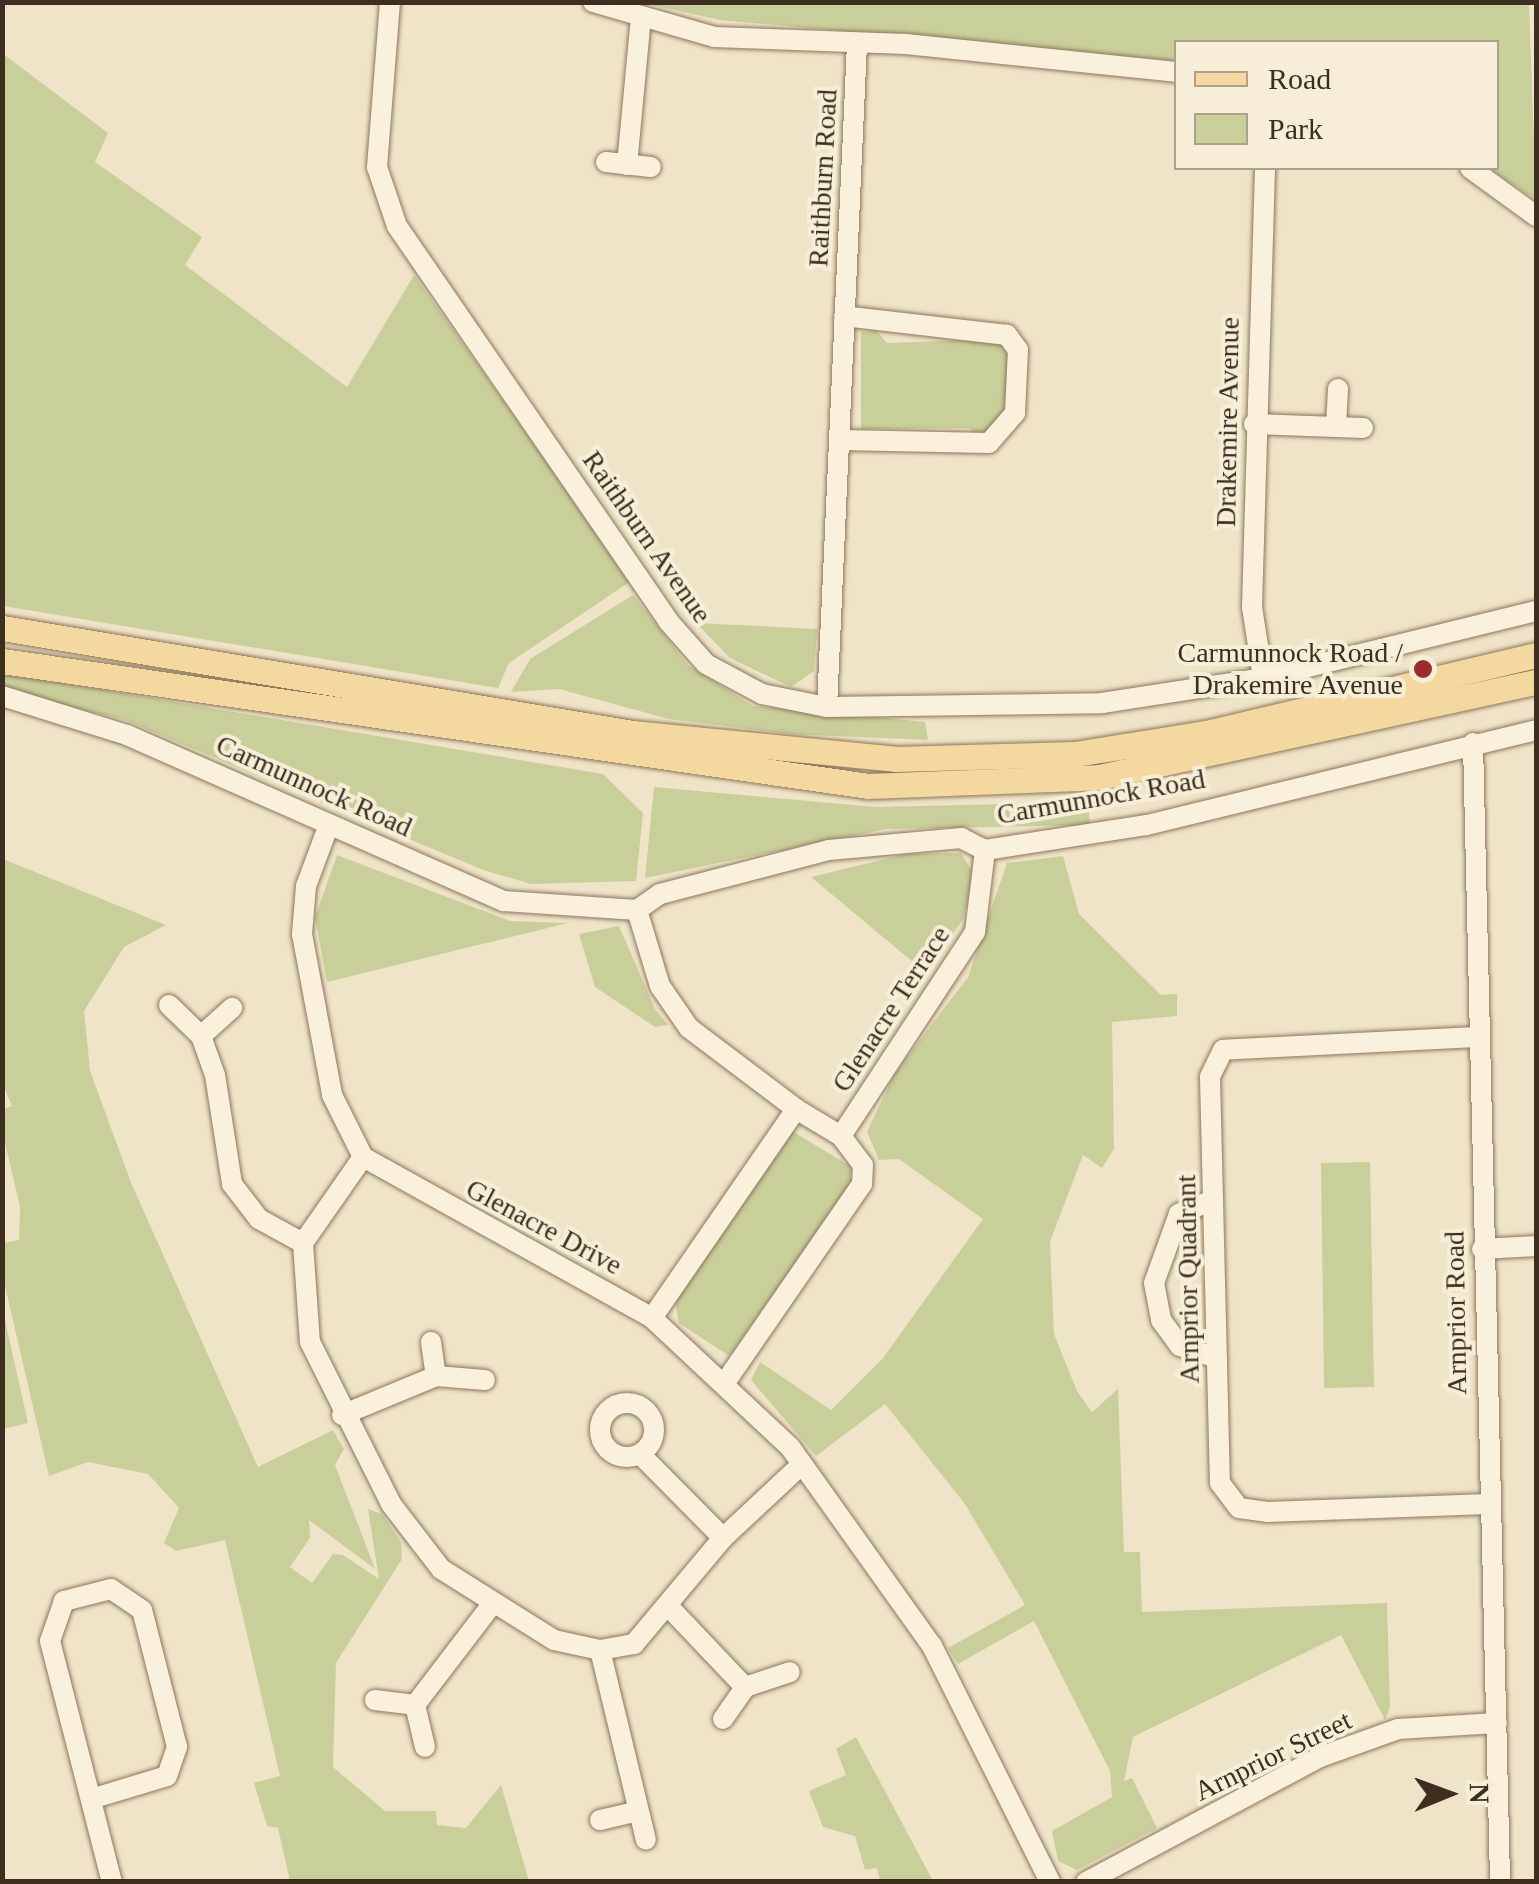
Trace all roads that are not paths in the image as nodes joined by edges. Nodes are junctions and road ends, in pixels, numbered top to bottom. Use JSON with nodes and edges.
{"nodes":[{"id":1,"x":390,"y":2,"type":"edge"},
{"id":2,"x":593,"y":2,"type":"edge"},
{"id":3,"x":641,"y":18,"type":"junction"},
{"id":4,"x":858,"y":43,"type":"junction"},
{"id":5,"x":1174,"y":72,"type":"edge"},
{"id":6,"x":652,"y":167,"type":"dead end"},
{"id":7,"x":1265,"y":170,"type":"edge"},
{"id":8,"x":1473,"y":170,"type":"edge"},
{"id":9,"x":1536,"y":216,"type":"edge"},
{"id":10,"x":844,"y":316,"type":"junction"},
{"id":11,"x":1338,"y":389,"type":"dead end"},
{"id":12,"x":1254,"y":424,"type":"junction"},
{"id":13,"x":1336,"y":428,"type":"junction"},
{"id":14,"x":1363,"y":428,"type":"dead end"},
{"id":15,"x":840,"y":440,"type":"junction"},
{"id":16,"x":1536,"y":611,"type":"edge"},
{"id":17,"x":2,"y":628,"type":"edge"},
{"id":18,"x":1536,"y":655,"type":"edge"},
{"id":19,"x":2,"y":661,"type":"edge"},
{"id":20,"x":1263,"y":678,"type":"junction"},
{"id":21,"x":1536,"y":682,"type":"edge"},
{"id":22,"x":2,"y":696,"type":"edge"},
{"id":23,"x":827,"y":707,"type":"junction"},
{"id":24,"x":1536,"y":730,"type":"edge"},
{"id":25,"x":1472,"y":743,"type":"junction"},
{"id":26,"x":328,"y":826,"type":"junction"},
{"id":27,"x":985,"y":850,"type":"junction"},
{"id":28,"x":636,"y":910,"type":"junction"},
{"id":29,"x":170,"y":1005,"type":"dead end"},
{"id":30,"x":232,"y":1008,"type":"dead end"},
{"id":31,"x":201,"y":1036,"type":"junction"},
{"id":32,"x":1476,"y":1037,"type":"junction"},
{"id":33,"x":796,"y":1109,"type":"junction"},
{"id":34,"x":841,"y":1136,"type":"junction"},
{"id":35,"x":363,"y":1158,"type":"junction"},
{"id":36,"x":1214,"y":1200,"type":"junction"},
{"id":37,"x":302,"y":1243,"type":"junction"},
{"id":38,"x":1536,"y":1246,"type":"edge"},
{"id":39,"x":1482,"y":1249,"type":"junction"},
{"id":40,"x":652,"y":1318,"type":"junction"},
{"id":41,"x":431,"y":1342,"type":"dead end"},
{"id":42,"x":1218,"y":1358,"type":"junction"},
{"id":43,"x":436,"y":1376,"type":"junction"},
{"id":44,"x":485,"y":1380,"type":"dead end"},
{"id":45,"x":726,"y":1381,"type":"junction"},
{"id":46,"x":342,"y":1415,"type":"junction"},
{"id":47,"x":640,"y":1454,"type":"dead end"},
{"id":48,"x":799,"y":1467,"type":"junction"},
{"id":49,"x":1488,"y":1504,"type":"junction"},
{"id":50,"x":723,"y":1538,"type":"junction"},
{"id":51,"x":493,"y":1603,"type":"junction"},
{"id":52,"x":669,"y":1607,"type":"junction"},
{"id":53,"x":600,"y":1650,"type":"junction"},
{"id":54,"x":790,"y":1672,"type":"dead end"},
{"id":55,"x":745,"y":1687,"type":"junction"},
{"id":56,"x":375,"y":1700,"type":"dead end"},
{"id":57,"x":415,"y":1705,"type":"junction"},
{"id":58,"x":723,"y":1719,"type":"dead end"},
{"id":59,"x":1497,"y":1723,"type":"junction"},
{"id":60,"x":424,"y":1747,"type":"dead end"},
{"id":61,"x":91,"y":1799,"type":"junction"},
{"id":62,"x":634,"y":1812,"type":"junction"},
{"id":63,"x":600,"y":1820,"type":"dead end"},
{"id":64,"x":646,"y":1840,"type":"dead end"},
{"id":65,"x":112,"y":1882,"type":"edge"},
{"id":66,"x":1050,"y":1882,"type":"edge"},
{"id":67,"x":1086,"y":1882,"type":"edge"},
{"id":68,"x":1500,"y":1882,"type":"edge"}],
"edges":[{"from":1,"to":23,"type":"street","name":"Raithburn Avenue"},
{"from":2,"to":3,"type":"street"},
{"from":3,"to":4,"type":"street"},
{"from":3,"to":6,"type":"street"},
{"from":4,"to":5,"type":"street"},
{"from":4,"to":10,"type":"street","name":"Raithburn Road"},
{"from":7,"to":12,"type":"street","name":"Drakemire Avenue"},
{"from":8,"to":9,"type":"street"},
{"from":10,"to":15,"type":"street","name":"Raithburn Road"},
{"from":10,"to":15,"type":"street"},
{"from":11,"to":13,"type":"street"},
{"from":12,"to":13,"type":"street"},
{"from":12,"to":20,"type":"street","name":"Drakemire Avenue"},
{"from":13,"to":14,"type":"street"},
{"from":15,"to":23,"type":"street","name":"Raithburn Road"},
{"from":16,"to":20,"type":"street","name":"Raithburn Avenue"},
{"from":17,"to":18,"type":"main road","name":"Carmunnock Road"},
{"from":19,"to":21,"type":"main road","name":"Carmunnock Road"},
{"from":20,"to":23,"type":"street","name":"Raithburn Avenue"},
{"from":22,"to":26,"type":"street","name":"Carmunnock Road"},
{"from":24,"to":25,"type":"street","name":"Carmunnock Road"},
{"from":25,"to":27,"type":"street","name":"Carmunnock Road"},
{"from":25,"to":32,"type":"street","name":"Arnprior Road"},
{"from":26,"to":28,"type":"street","name":"Carmunnock Road"},
{"from":26,"to":35,"type":"street"},
{"from":27,"to":28,"type":"street","name":"Carmunnock Road"},
{"from":27,"to":34,"type":"street","name":"Glenacre Terrace"},
{"from":28,"to":33,"type":"street"},
{"from":29,"to":31,"type":"street"},
{"from":30,"to":31,"type":"street"},
{"from":31,"to":37,"type":"street"},
{"from":32,"to":36,"type":"street","name":"Arnprior Quadrant"},
{"from":32,"to":39,"type":"street","name":"Arnprior Road"},
{"from":33,"to":34,"type":"street","name":"Glenacre Terrace"},
{"from":33,"to":40,"type":"street","name":"Glenacre Terrace"},
{"from":34,"to":45,"type":"street","name":"Glenacre Terrace"},
{"from":35,"to":37,"type":"street"},
{"from":35,"to":40,"type":"street","name":"Glenacre Drive"},
{"from":36,"to":42,"type":"street","name":"Arnprior Quadrant"},
{"from":36,"to":42,"type":"street"},
{"from":37,"to":46,"type":"street"},
{"from":38,"to":39,"type":"street"},
{"from":39,"to":49,"type":"street","name":"Arnprior Road"},
{"from":40,"to":45,"type":"street","name":"Glenacre Drive"},
{"from":41,"to":43,"type":"street"},
{"from":42,"to":49,"type":"street","name":"Arnprior Quadrant"},
{"from":43,"to":44,"type":"street"},
{"from":43,"to":46,"type":"street"},
{"from":45,"to":48,"type":"street","name":"Glenacre Drive"},
{"from":46,"to":51,"type":"street"},
{"from":47,"to":50,"type":"street"},
{"from":48,"to":50,"type":"street"},
{"from":48,"to":66,"type":"street","name":"Glenacre Drive"},
{"from":49,"to":59,"type":"street","name":"Arnprior Road"},
{"from":50,"to":52,"type":"street"},
{"from":51,"to":53,"type":"street"},
{"from":51,"to":57,"type":"street"},
{"from":52,"to":53,"type":"street"},
{"from":52,"to":55,"type":"street"},
{"from":53,"to":62,"type":"street"},
{"from":54,"to":55,"type":"street"},
{"from":55,"to":58,"type":"street"},
{"from":56,"to":57,"type":"street"},
{"from":57,"to":60,"type":"street"},
{"from":59,"to":67,"type":"street","name":"Arnprior Street"},
{"from":59,"to":68,"type":"street","name":"Arnprior Road"},
{"from":61,"to":61,"type":"street"},
{"from":61,"to":65,"type":"street"},
{"from":62,"to":63,"type":"street"},
{"from":62,"to":64,"type":"street"}]}
